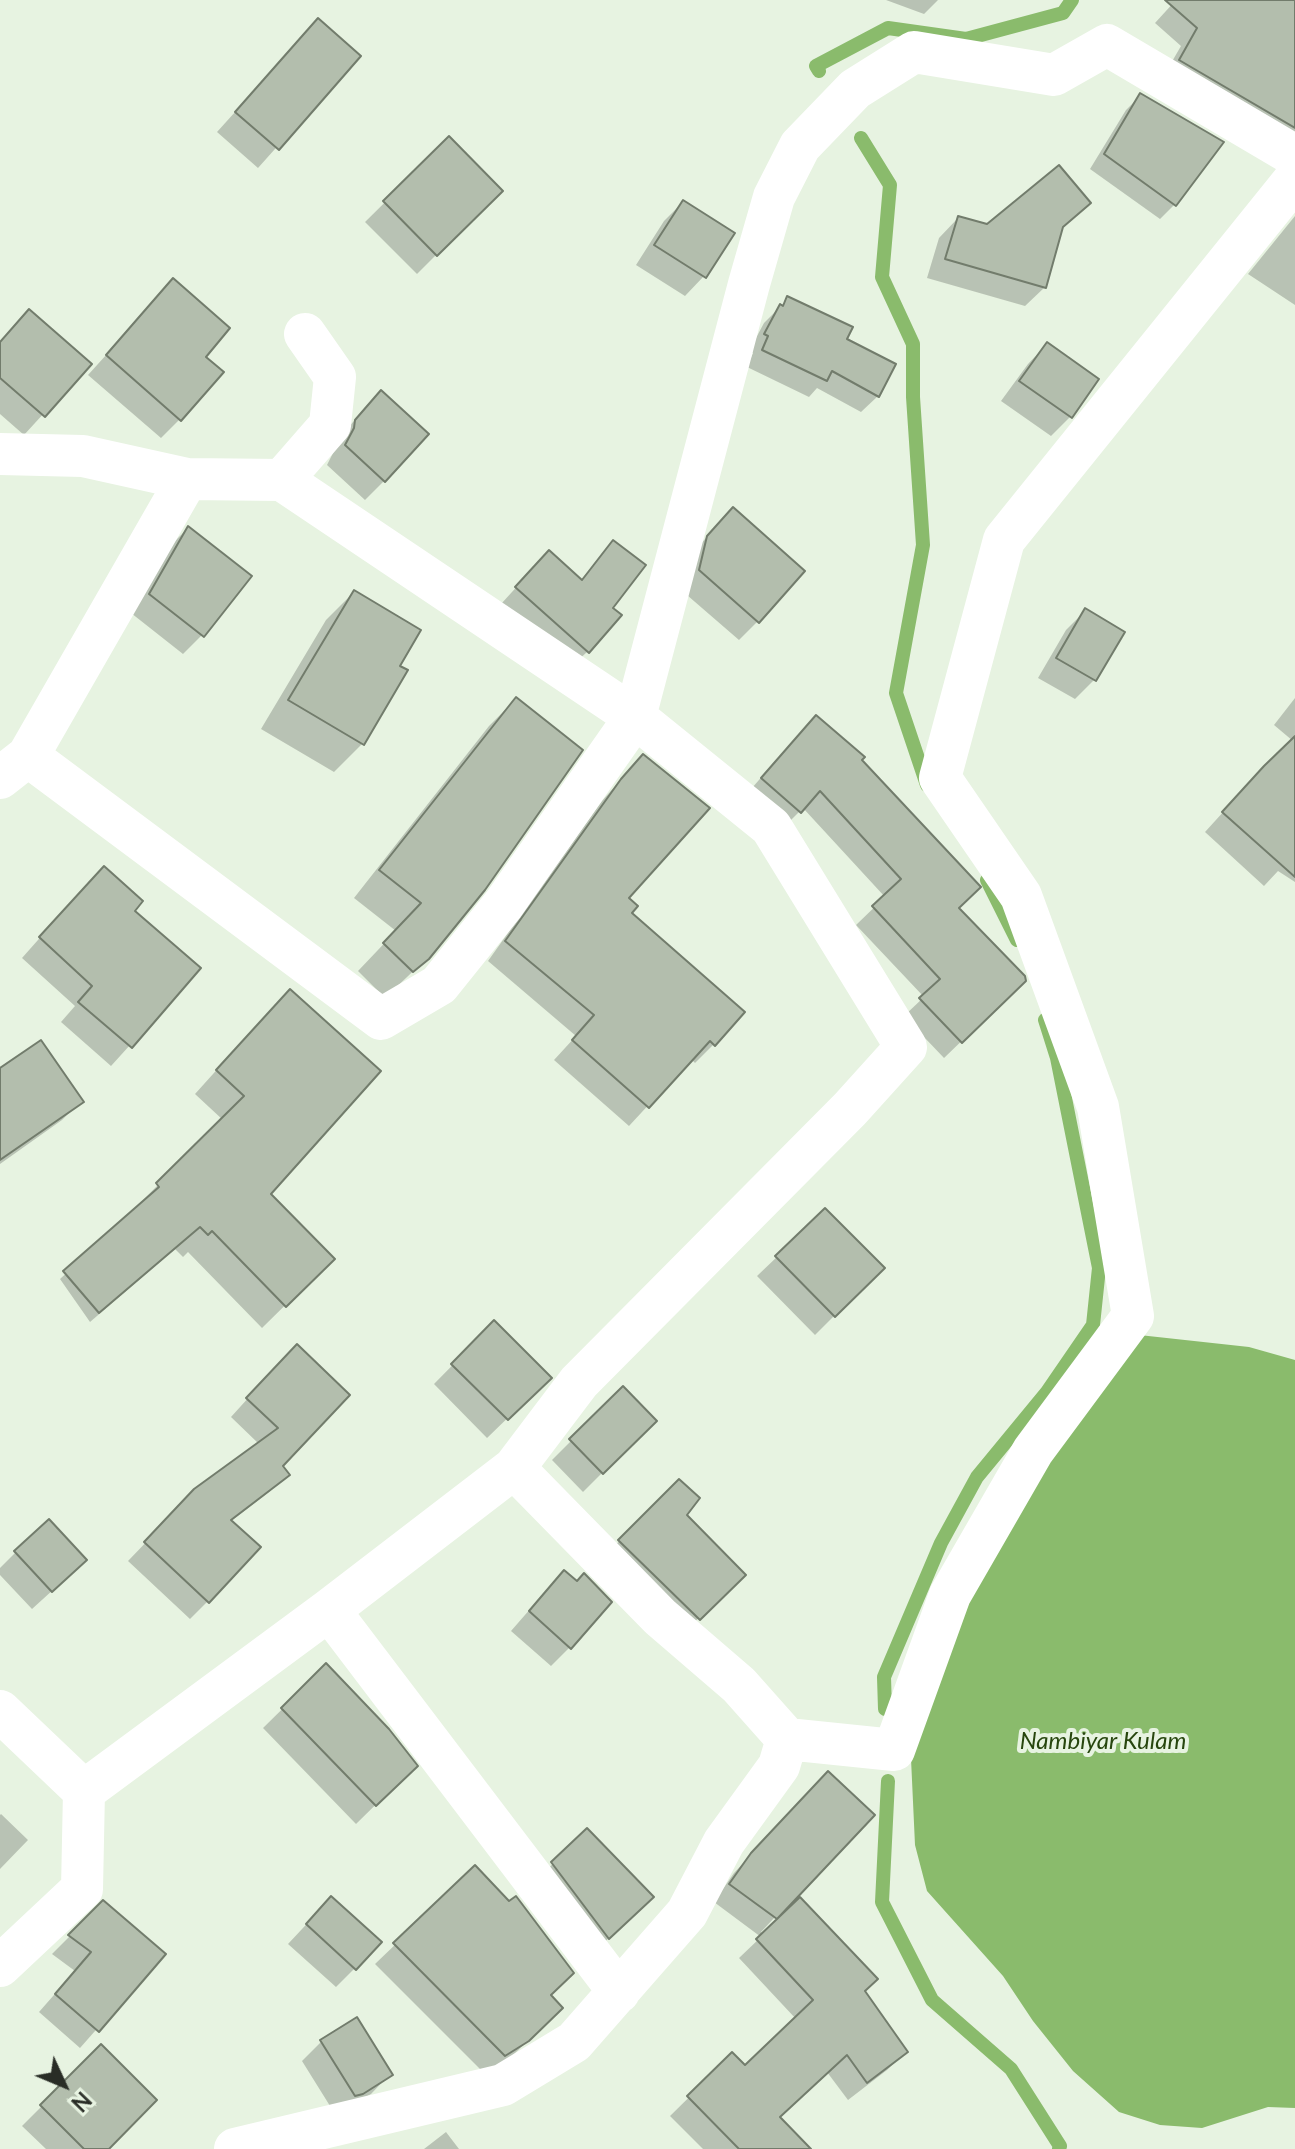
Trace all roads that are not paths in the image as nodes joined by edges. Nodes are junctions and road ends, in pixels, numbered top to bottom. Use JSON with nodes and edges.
{"nodes":[{"id":1,"x":1295,"y":156,"type":"edge"},
{"id":2,"x":1295,"y":179,"type":"edge"},
{"id":3,"x":305,"y":334,"type":"dead end"},
{"id":4,"x":0,"y":454,"type":"edge"},
{"id":5,"x":187,"y":479,"type":"junction"},
{"id":6,"x":282,"y":480,"type":"junction"},
{"id":7,"x":635,"y":717,"type":"junction"},
{"id":8,"x":14,"y":767,"type":"edge"},
{"id":9,"x":514,"y":1468,"type":"junction"},
{"id":10,"x":329,"y":1610,"type":"junction"},
{"id":11,"x":0,"y":1711,"type":"edge"},
{"id":12,"x":787,"y":1739,"type":"junction"},
{"id":13,"x":84,"y":1791,"type":"junction"},
{"id":14,"x":0,"y":1966,"type":"edge"},
{"id":15,"x":619,"y":1992,"type":"junction"},
{"id":16,"x":235,"y":2149,"type":"edge"}],
"edges":[{"from":1,"to":7,"type":"street"},
{"from":2,"to":12,"type":"street"},
{"from":3,"to":6,"type":"street"},
{"from":4,"to":5,"type":"street"},
{"from":5,"to":6,"type":"street"},
{"from":5,"to":8,"type":"street"},
{"from":6,"to":7,"type":"street"},
{"from":7,"to":8,"type":"street"},
{"from":7,"to":9,"type":"street"},
{"from":9,"to":10,"type":"street"},
{"from":9,"to":12,"type":"street"},
{"from":10,"to":13,"type":"street"},
{"from":10,"to":15,"type":"street"},
{"from":11,"to":13,"type":"street"},
{"from":12,"to":15,"type":"street"},
{"from":13,"to":14,"type":"street"},
{"from":15,"to":16,"type":"street"}]}
